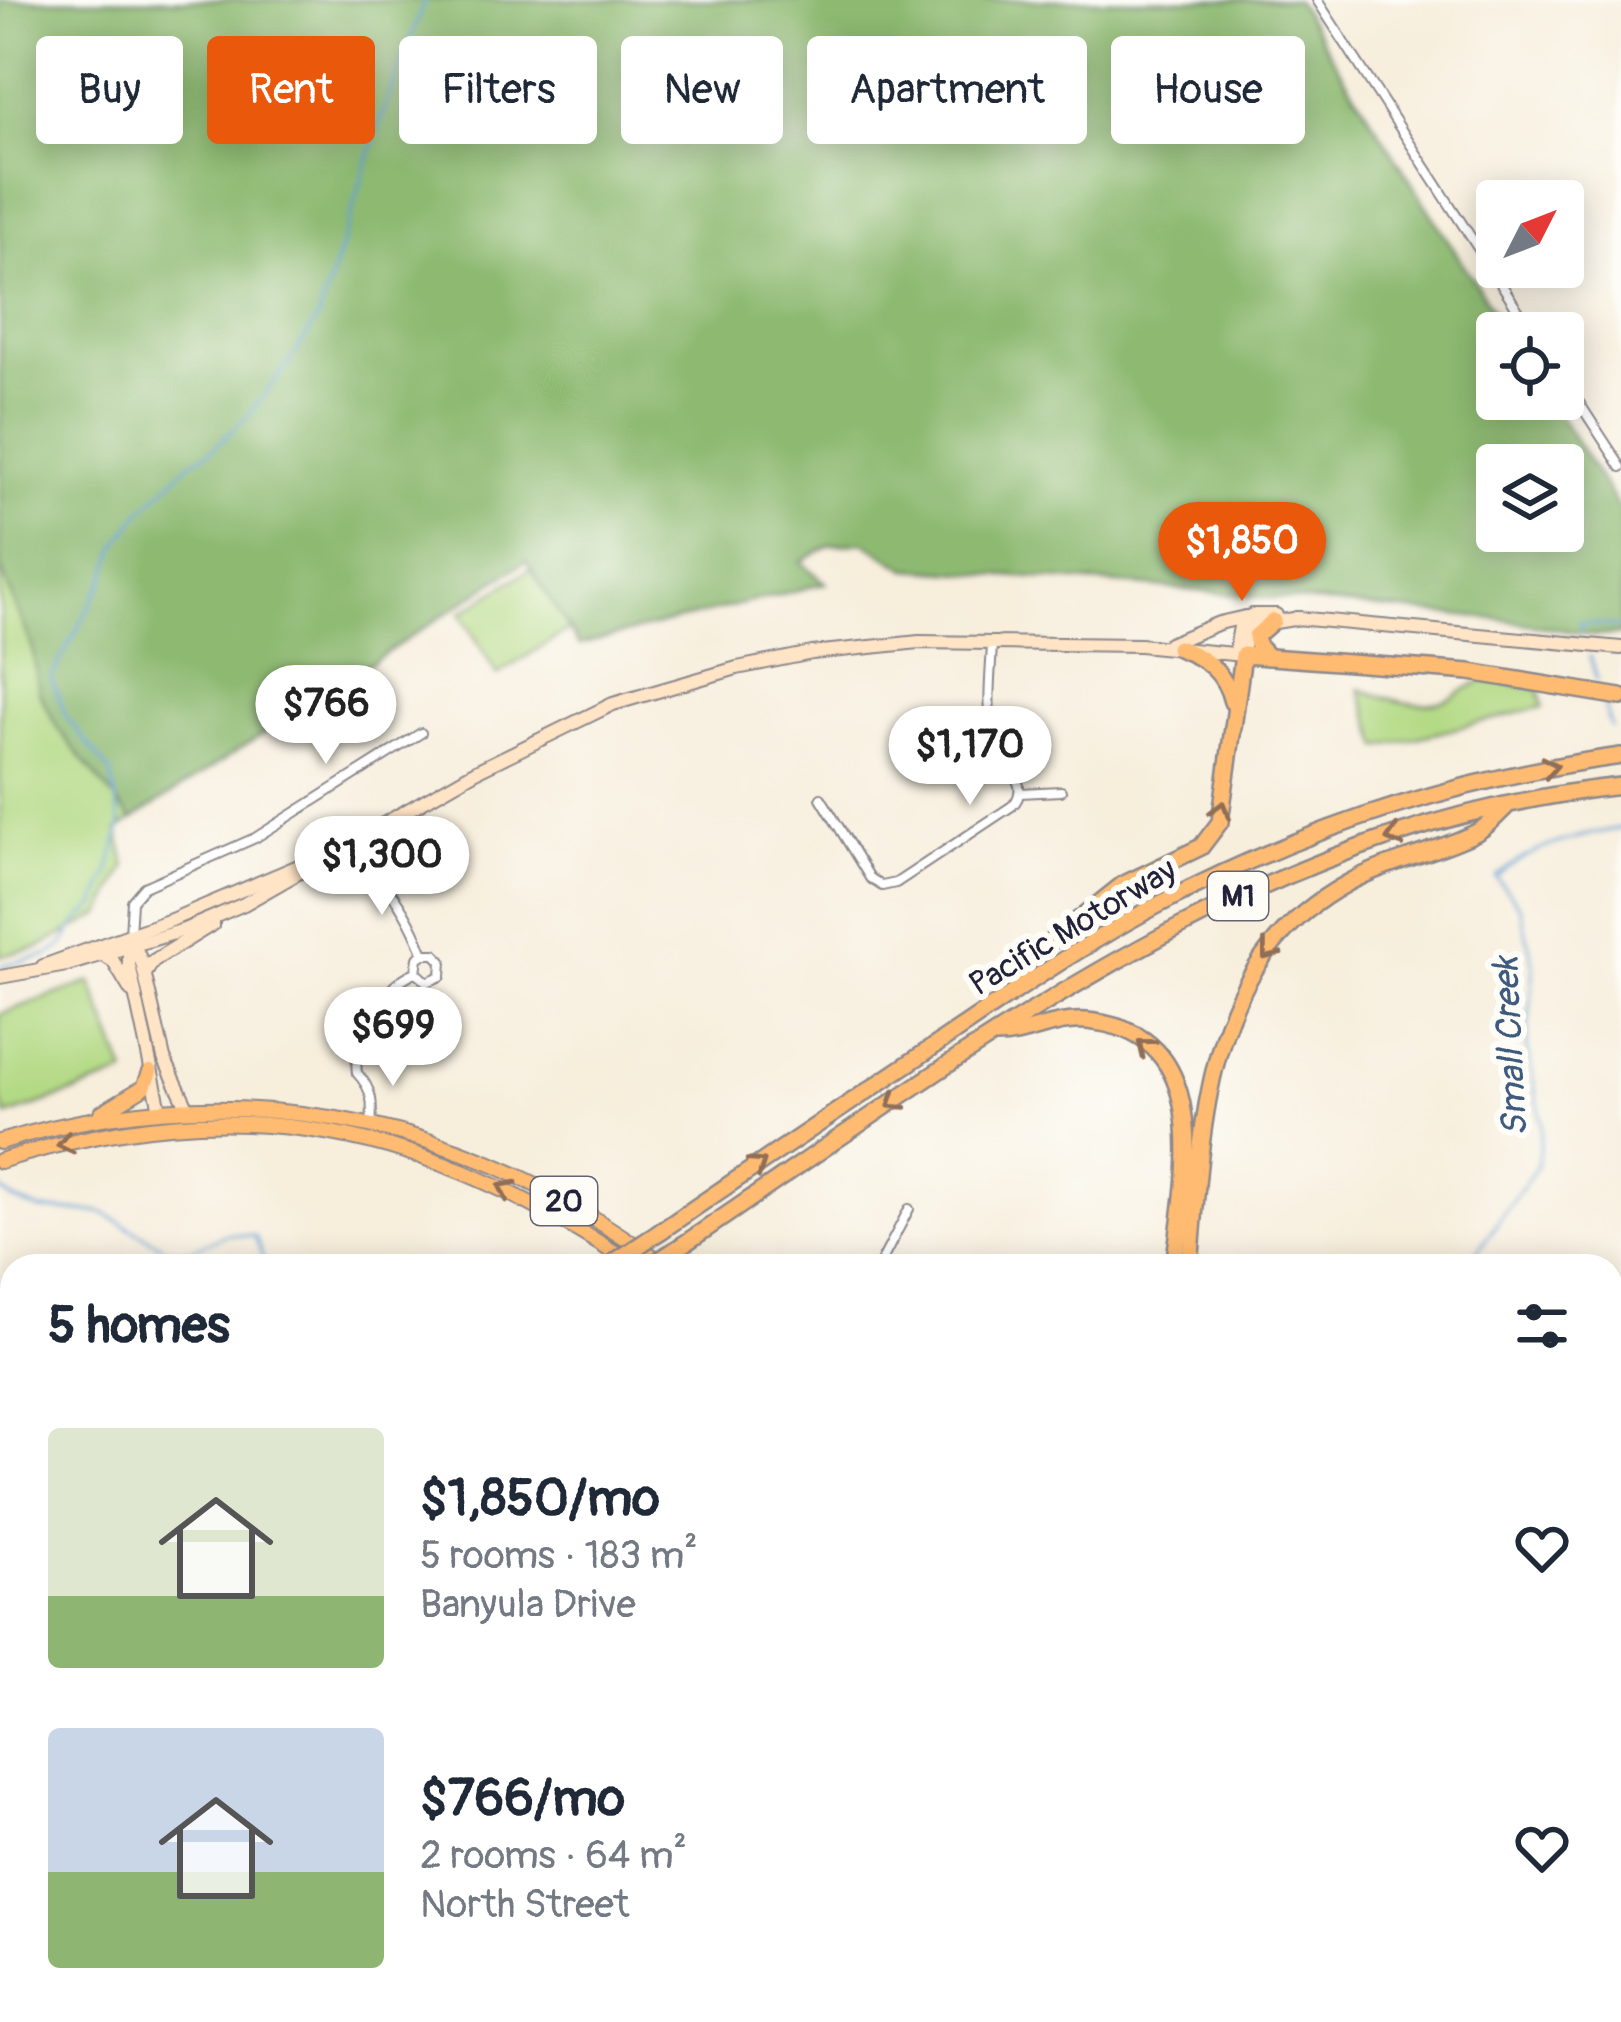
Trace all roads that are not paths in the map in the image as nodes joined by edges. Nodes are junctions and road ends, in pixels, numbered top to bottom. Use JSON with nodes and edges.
{"nodes":[{"id":1,"x":1317,"y":0,"type":"edge"},
{"id":2,"x":1519,"y":312,"type":"edge"},
{"id":3,"x":1584,"y":411,"type":"edge"},
{"id":4,"x":1621,"y":467,"type":"edge"},
{"id":5,"x":1246,"y":617,"type":"junction"},
{"id":6,"x":1300,"y":618,"type":"junction"},
{"id":7,"x":1273,"y":621,"type":"junction"},
{"id":8,"x":992,"y":641,"type":"junction"},
{"id":9,"x":1156,"y":646,"type":"junction"},
{"id":10,"x":1621,"y":647,"type":"edge"},
{"id":11,"x":1178,"y":648,"type":"junction"},
{"id":12,"x":1239,"y":654,"type":"junction"},
{"id":13,"x":1268,"y":657,"type":"junction"},
{"id":14,"x":1621,"y":697,"type":"edge"},
{"id":15,"x":1232,"y":702,"type":"junction"},
{"id":16,"x":1234,"y":721,"type":"junction"},
{"id":17,"x":421,"y":733,"type":"dead end"},
{"id":18,"x":1621,"y":756,"type":"edge"},
{"id":19,"x":1621,"y":786,"type":"edge"},
{"id":20,"x":1061,"y":791,"type":"dead end"},
{"id":21,"x":1020,"y":793,"type":"junction"},
{"id":22,"x":821,"y":798,"type":"dead end"},
{"id":23,"x":1507,"y":806,"type":"junction"},
{"id":24,"x":367,"y":834,"type":"junction"},
{"id":25,"x":323,"y":857,"type":"junction"},
{"id":26,"x":367,"y":867,"type":"junction"},
{"id":27,"x":244,"y":904,"type":"junction"},
{"id":28,"x":131,"y":942,"type":"junction"},
{"id":29,"x":424,"y":954,"type":"junction"},
{"id":30,"x":103,"y":955,"type":"junction"},
{"id":31,"x":39,"y":968,"type":"junction"},
{"id":32,"x":416,"y":972,"type":"junction"},
{"id":33,"x":145,"y":974,"type":"junction"},
{"id":34,"x":0,"y":977,"type":"edge"},
{"id":35,"x":1016,"y":991,"type":"junction"},
{"id":36,"x":136,"y":1003,"type":"junction"},
{"id":37,"x":992,"y":1036,"type":"junction"},
{"id":38,"x":150,"y":1072,"type":"junction"},
{"id":39,"x":160,"y":1110,"type":"junction"},
{"id":40,"x":189,"y":1117,"type":"junction"},
{"id":41,"x":86,"y":1122,"type":"junction"},
{"id":42,"x":371,"y":1124,"type":"junction"},
{"id":43,"x":0,"y":1142,"type":"edge"},
{"id":44,"x":368,"y":1142,"type":"junction"},
{"id":45,"x":0,"y":1161,"type":"edge"},
{"id":46,"x":909,"y":1209,"type":"dead end"},
{"id":47,"x":617,"y":1254,"type":"edge"},
{"id":48,"x":626,"y":1254,"type":"edge"},
{"id":49,"x":648,"y":1254,"type":"edge"},
{"id":50,"x":669,"y":1254,"type":"edge"},
{"id":51,"x":885,"y":1254,"type":"edge"},
{"id":52,"x":1175,"y":1254,"type":"edge"},
{"id":53,"x":1191,"y":1254,"type":"edge"},
{"id":54,"x":0,"y":1324,"type":"edge"},
{"id":55,"x":0,"y":1359,"type":"edge"}],
"edges":[{"from":1,"to":2,"type":"street"},
{"from":3,"to":4,"type":"street"},
{"from":5,"to":6,"type":"main road"},
{"from":5,"to":9,"type":"main road"},
{"from":5,"to":12,"type":"main road"},
{"from":6,"to":7,"type":"main road"},
{"from":6,"to":10,"type":"main road"},
{"from":7,"to":12,"type":"main road"},
{"from":7,"to":13,"type":"highway"},
{"from":8,"to":9,"type":"main road"},
{"from":8,"to":21,"type":"street"},
{"from":8,"to":24,"type":"main road"},
{"from":9,"to":11,"type":"main road"},
{"from":11,"to":12,"type":"main road"},
{"from":11,"to":15,"type":"highway"},
{"from":12,"to":13,"type":"highway"},
{"from":12,"to":15,"type":"highway"},
{"from":12,"to":16,"type":"highway"},
{"from":13,"to":14,"type":"highway"},
{"from":15,"to":16,"type":"highway"},
{"from":35,"to":16,"type":"highway","one_way":true},
{"from":17,"to":28,"type":"street"},
{"from":35,"to":18,"type":"highway","name":"Pacific Motorway","number":"M1","one_way":true},
{"from":19,"to":23,"type":"highway","name":"Pacific Motorway","number":"M1"},
{"from":20,"to":21,"type":"street"},
{"from":21,"to":22,"type":"street"},
{"from":23,"to":37,"type":"highway","name":"Pacific Motorway","number":"M1","one_way":true},
{"from":23,"to":53,"type":"highway","one_way":true},
{"from":24,"to":25,"type":"main road"},
{"from":24,"to":26,"type":"street"},
{"from":25,"to":26,"type":"street"},
{"from":25,"to":27,"type":"main road"},
{"from":25,"to":28,"type":"main road"},
{"from":26,"to":29,"type":"street"},
{"from":27,"to":28,"type":"main road"},
{"from":27,"to":33,"type":"main road"},
{"from":28,"to":30,"type":"main road"},
{"from":28,"to":31,"type":"main road"},
{"from":28,"to":33,"type":"main road"},
{"from":28,"to":36,"type":"main road"},
{"from":29,"to":32,"type":"street"},
{"from":29,"to":32,"type":"street"},
{"from":30,"to":31,"type":"main road"},
{"from":30,"to":36,"type":"main road"},
{"from":31,"to":34,"type":"main road"},
{"from":32,"to":42,"type":"street"},
{"from":33,"to":40,"type":"main road"},
{"from":48,"to":35,"type":"highway","name":"Pacific Motorway","number":"M1","one_way":true,"bridge":true},
{"from":36,"to":38,"type":"main road"},
{"from":37,"to":50,"type":"highway","name":"Pacific Motorway","number":"M1","one_way":true,"bridge":true},
{"from":52,"to":37,"type":"highway","one_way":true},
{"from":38,"to":39,"type":"main road"},
{"from":38,"to":41,"type":"main road"},
{"from":39,"to":40,"type":"main road"},
{"from":39,"to":41,"type":"main road"},
{"from":40,"to":42,"type":"main road","number":"20"},
{"from":40,"to":44,"type":"main road","number":"20"},
{"from":40,"to":45,"type":"main road","number":"20","one_way":true},
{"from":41,"to":43,"type":"main road"},
{"from":42,"to":44,"type":"street"},
{"from":42,"to":49,"type":"main road","number":"20"},
{"from":47,"to":44,"type":"main road","number":"20","one_way":true},
{"from":46,"to":51,"type":"street"},
{"from":54,"to":55,"type":"street"}]}
